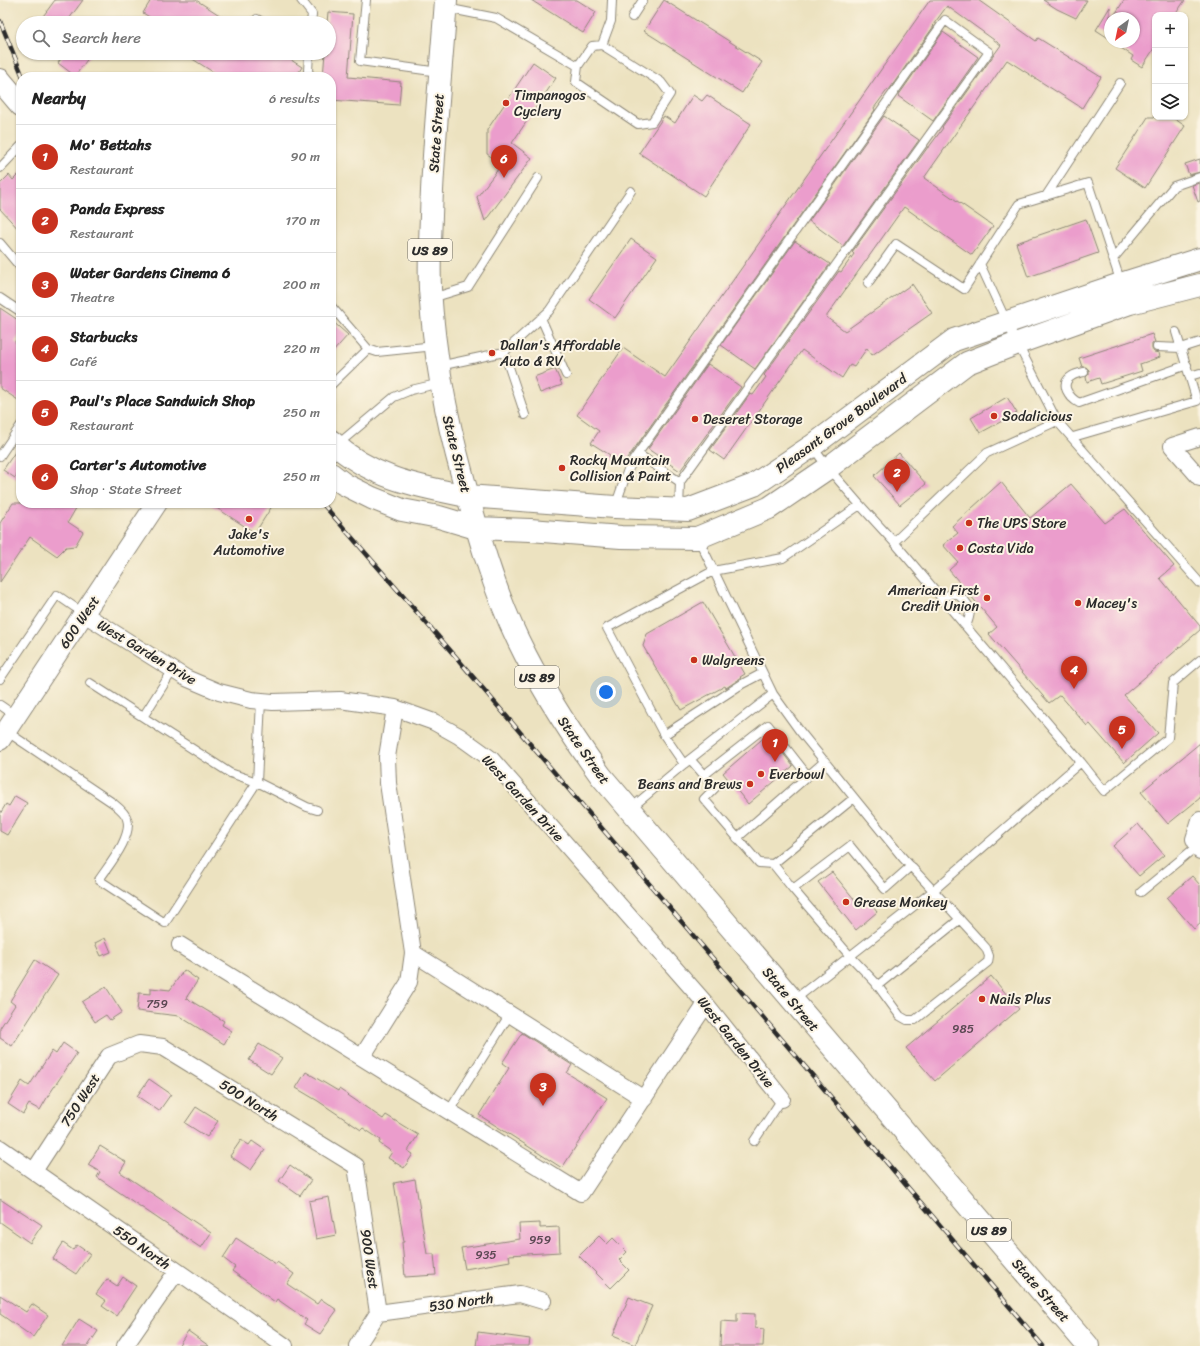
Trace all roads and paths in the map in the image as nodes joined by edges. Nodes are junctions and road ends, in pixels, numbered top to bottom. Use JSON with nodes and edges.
{"nodes":[{"id":1,"x":301,"y":0,"type":"edge"},
{"id":2,"x":366,"y":0,"type":"edge"},
{"id":3,"x":612,"y":0,"type":"edge"},
{"id":4,"x":643,"y":0,"type":"edge"},
{"id":5,"x":445,"y":4,"type":"edge"},
{"id":6,"x":312,"y":16,"type":"edge"},
{"id":7,"x":632,"y":17,"type":"dead end"},
{"id":8,"x":602,"y":45,"type":"junction"},
{"id":9,"x":309,"y":60,"type":"edge"},
{"id":10,"x":578,"y":66,"type":"junction"},
{"id":11,"x":308,"y":72,"type":"edge"},
{"id":12,"x":440,"y":72,"type":"junction"},
{"id":13,"x":0,"y":80,"type":"edge"},
{"id":14,"x":1120,"y":83,"type":"dead end"},
{"id":15,"x":16,"y":99,"type":"edge"},
{"id":16,"x":16,"y":151,"type":"edge"},
{"id":17,"x":0,"y":168,"type":"edge"},
{"id":18,"x":1200,"y":176,"type":"edge"},
{"id":19,"x":538,"y":178,"type":"dead end"},
{"id":20,"x":631,"y":191,"type":"dead end"},
{"id":21,"x":1046,"y":196,"type":"junction"},
{"id":22,"x":0,"y":243,"type":"edge"},
{"id":23,"x":1113,"y":259,"type":"junction"},
{"id":24,"x":1200,"y":259,"type":"edge"},
{"id":25,"x":16,"y":262,"type":"edge"},
{"id":26,"x":980,"y":264,"type":"junction"},
{"id":27,"x":868,"y":283,"type":"dead end"},
{"id":28,"x":1121,"y":284,"type":"junction"},
{"id":29,"x":1200,"y":285,"type":"edge"},
{"id":30,"x":0,"y":298,"type":"edge"},
{"id":31,"x":431,"y":298,"type":"junction"},
{"id":32,"x":16,"y":309,"type":"edge"},
{"id":33,"x":336,"y":312,"type":"edge"},
{"id":34,"x":541,"y":318,"type":"junction"},
{"id":35,"x":1007,"y":323,"type":"junction"},
{"id":36,"x":1176,"y":332,"type":"dead end"},
{"id":37,"x":1200,"y":342,"type":"edge"},
{"id":38,"x":1018,"y":343,"type":"junction"},
{"id":39,"x":1157,"y":347,"type":"dead end"},
{"id":40,"x":368,"y":348,"type":"junction"},
{"id":41,"x":1181,"y":348,"type":"junction"},
{"id":42,"x":504,"y":352,"type":"junction"},
{"id":43,"x":439,"y":365,"type":"junction"},
{"id":44,"x":1187,"y":365,"type":"junction"},
{"id":45,"x":1084,"y":372,"type":"dead end"},
{"id":46,"x":1200,"y":373,"type":"edge"},
{"id":47,"x":566,"y":375,"type":"dead end"},
{"id":48,"x":1190,"y":376,"type":"junction"},
{"id":49,"x":336,"y":380,"type":"edge"},
{"id":50,"x":1198,"y":400,"type":"edge"},
{"id":51,"x":525,"y":415,"type":"dead end"},
{"id":52,"x":1057,"y":421,"type":"junction"},
{"id":53,"x":16,"y":432,"type":"edge"},
{"id":54,"x":1073,"y":437,"type":"junction"},
{"id":55,"x":1200,"y":437,"type":"edge"},
{"id":56,"x":336,"y":441,"type":"edge"},
{"id":57,"x":336,"y":445,"type":"edge"},
{"id":58,"x":812,"y":446,"type":"junction"},
{"id":59,"x":638,"y":454,"type":"junction"},
{"id":60,"x":0,"y":456,"type":"edge"},
{"id":61,"x":828,"y":468,"type":"junction"},
{"id":62,"x":336,"y":478,"type":"edge"},
{"id":63,"x":1200,"y":478,"type":"edge"},
{"id":64,"x":680,"y":482,"type":"junction"},
{"id":65,"x":467,"y":496,"type":"junction"},
{"id":66,"x":860,"y":505,"type":"junction"},
{"id":67,"x":615,"y":507,"type":"junction"},
{"id":68,"x":154,"y":508,"type":"edge"},
{"id":69,"x":678,"y":510,"type":"junction"},
{"id":70,"x":476,"y":528,"type":"junction"},
{"id":71,"x":698,"y":538,"type":"junction"},
{"id":72,"x":894,"y":542,"type":"junction"},
{"id":73,"x":713,"y":571,"type":"junction"},
{"id":74,"x":1200,"y":583,"type":"edge"},
{"id":75,"x":941,"y":598,"type":"junction"},
{"id":76,"x":84,"y":614,"type":"junction"},
{"id":77,"x":966,"y":626,"type":"junction"},
{"id":78,"x":1200,"y":660,"type":"edge"},
{"id":79,"x":173,"y":670,"type":"junction"},
{"id":80,"x":763,"y":673,"type":"junction"},
{"id":81,"x":0,"y":679,"type":"edge"},
{"id":82,"x":90,"y":684,"type":"dead end"},
{"id":83,"x":773,"y":694,"type":"junction"},
{"id":84,"x":261,"y":701,"type":"junction"},
{"id":85,"x":395,"y":708,"type":"junction"},
{"id":86,"x":142,"y":717,"type":"junction"},
{"id":87,"x":6,"y":723,"type":"edge"},
{"id":88,"x":664,"y":735,"type":"junction"},
{"id":89,"x":687,"y":762,"type":"junction"},
{"id":90,"x":824,"y":762,"type":"junction"},
{"id":91,"x":1081,"y":762,"type":"junction"},
{"id":92,"x":704,"y":775,"type":"junction"},
{"id":93,"x":808,"y":776,"type":"junction"},
{"id":94,"x":257,"y":782,"type":"junction"},
{"id":95,"x":854,"y":798,"type":"junction"},
{"id":96,"x":629,"y":809,"type":"junction"},
{"id":97,"x":317,"y":810,"type":"dead end"},
{"id":98,"x":1200,"y":820,"type":"edge"},
{"id":99,"x":737,"y":838,"type":"junction"},
{"id":100,"x":1197,"y":845,"type":"edge"},
{"id":101,"x":773,"y":864,"type":"junction"},
{"id":102,"x":911,"y":866,"type":"junction"},
{"id":103,"x":793,"y":889,"type":"junction"},
{"id":104,"x":933,"y":891,"type":"junction"},
{"id":105,"x":1141,"y":892,"type":"dead end"},
{"id":106,"x":960,"y":919,"type":"junction"},
{"id":107,"x":180,"y":945,"type":"dead end"},
{"id":108,"x":413,"y":953,"type":"junction"},
{"id":109,"x":850,"y":956,"type":"junction"},
{"id":110,"x":877,"y":986,"type":"junction"},
{"id":111,"x":793,"y":1002,"type":"junction"},
{"id":112,"x":706,"y":1004,"type":"junction"},
{"id":113,"x":510,"y":1014,"type":"junction"},
{"id":114,"x":139,"y":1044,"type":"joint"},
{"id":115,"x":362,"y":1057,"type":"junction"},
{"id":116,"x":644,"y":1099,"type":"junction"},
{"id":117,"x":782,"y":1099,"type":"joint"},
{"id":118,"x":450,"y":1111,"type":"junction"},
{"id":119,"x":754,"y":1141,"type":"dead end"},
{"id":120,"x":0,"y":1148,"type":"edge"},
{"id":121,"x":356,"y":1166,"type":"joint"},
{"id":122,"x":34,"y":1172,"type":"junction"},
{"id":123,"x":177,"y":1271,"type":"junction"},
{"id":124,"x":543,"y":1300,"type":"dead end"},
{"id":125,"x":378,"y":1313,"type":"junction"},
{"id":126,"x":125,"y":1346,"type":"edge"},
{"id":127,"x":285,"y":1346,"type":"edge"},
{"id":128,"x":357,"y":1346,"type":"edge"},
{"id":129,"x":1088,"y":1346,"type":"edge"}],
"edges":[{"from":1,"to":6,"type":"lane"},
{"from":2,"to":12,"type":"lane"},
{"from":3,"to":8,"type":"lane"},
{"from":4,"to":7,"type":"lane"},
{"from":5,"to":10,"type":"lane"},
{"from":5,"to":12,"type":"main road","name":"State Street","number":"US 89"},
{"from":8,"to":10,"type":"lane"},
{"from":8,"to":10,"type":"lane"},
{"from":9,"to":11,"type":"lane"},
{"from":12,"to":31,"type":"main road","name":"State Street","number":"US 89"},
{"from":13,"to":15,"type":"main road"},
{"from":14,"to":21,"type":"lane"},
{"from":16,"to":17,"type":"lane"},
{"from":18,"to":23,"type":"lane"},
{"from":19,"to":31,"type":"lane"},
{"from":20,"to":34,"type":"lane"},
{"from":21,"to":23,"type":"lane"},
{"from":21,"to":26,"type":"lane"},
{"from":22,"to":25,"type":"lane"},
{"from":23,"to":28,"type":"lane"},
{"from":24,"to":28,"type":"main road","name":"Pleasant Grove Boulevard"},
{"from":26,"to":27,"type":"lane"},
{"from":26,"to":35,"type":"lane"},
{"from":28,"to":35,"type":"main road","name":"Pleasant Grove Boulevard"},
{"from":29,"to":38,"type":"main road","name":"Pleasant Grove Boulevard"},
{"from":30,"to":32,"type":"lane"},
{"from":31,"to":43,"type":"main road","name":"State Street","number":"US 89"},
{"from":33,"to":40,"type":"lane"},
{"from":34,"to":42,"type":"lane"},
{"from":34,"to":47,"type":"lane"},
{"from":35,"to":38,"type":"lane"},
{"from":35,"to":58,"type":"main road","name":"Pleasant Grove Boulevard"},
{"from":36,"to":41,"type":"lane"},
{"from":37,"to":41,"type":"lane"},
{"from":38,"to":52,"type":"lane"},
{"from":38,"to":61,"type":"main road","name":"Pleasant Grove Boulevard"},
{"from":39,"to":41,"type":"lane"},
{"from":40,"to":43,"type":"lane"},
{"from":40,"to":49,"type":"lane"},
{"from":41,"to":44,"type":"lane"},
{"from":42,"to":43,"type":"lane"},
{"from":42,"to":51,"type":"lane"},
{"from":43,"to":56,"type":"lane"},
{"from":43,"to":65,"type":"main road","name":"State Street","number":"US 89"},
{"from":44,"to":45,"type":"lane"},
{"from":44,"to":48,"type":"lane"},
{"from":46,"to":48,"type":"lane"},
{"from":48,"to":50,"type":"lane"},
{"from":50,"to":54,"type":"lane"},
{"from":52,"to":54,"type":"lane"},
{"from":52,"to":72,"type":"lane"},
{"from":53,"to":60,"type":"lane"},
{"from":54,"to":74,"type":"lane"},
{"from":55,"to":63,"type":"street"},
{"from":57,"to":65,"type":"main road","name":"Pleasant Grove Boulevard"},
{"from":58,"to":61,"type":"lane"},
{"from":58,"to":69,"type":"main road","name":"Pleasant Grove Boulevard"},
{"from":59,"to":64,"type":"lane"},
{"from":59,"to":64,"type":"lane"},
{"from":59,"to":67,"type":"lane"},
{"from":61,"to":66,"type":"lane"},
{"from":61,"to":71,"type":"main road","name":"Pleasant Grove Boulevard"},
{"from":62,"to":70,"type":"main road","name":"Pleasant Grove Boulevard"},
{"from":64,"to":69,"type":"lane"},
{"from":65,"to":67,"type":"main road","name":"Pleasant Grove Boulevard"},
{"from":65,"to":70,"type":"main road","name":"State Street","number":"US 89"},
{"from":66,"to":72,"type":"lane"},
{"from":66,"to":73,"type":"lane"},
{"from":67,"to":69,"type":"main road","name":"Pleasant Grove Boulevard"},
{"from":68,"to":76,"type":"street","name":"600 West"},
{"from":70,"to":71,"type":"main road","name":"Pleasant Grove Boulevard"},
{"from":70,"to":96,"type":"main road","name":"State Street","number":"US 89"},
{"from":71,"to":73,"type":"lane"},
{"from":72,"to":75,"type":"lane"},
{"from":73,"to":80,"type":"lane"},
{"from":73,"to":88,"type":"lane"},
{"from":75,"to":77,"type":"lane"},
{"from":75,"to":77,"type":"lane"},
{"from":76,"to":79,"type":"street","name":"West Garden Drive"},
{"from":76,"to":81,"type":"lane"},
{"from":76,"to":87,"type":"street","name":"600 West"},
{"from":77,"to":91,"type":"lane"},
{"from":78,"to":91,"type":"lane"},
{"from":79,"to":84,"type":"street","name":"West Garden Drive"},
{"from":79,"to":86,"type":"lane"},
{"from":80,"to":83,"type":"lane"},
{"from":80,"to":88,"type":"lane"},
{"from":82,"to":86,"type":"lane"},
{"from":83,"to":89,"type":"lane"},
{"from":83,"to":90,"type":"lane"},
{"from":84,"to":85,"type":"street","name":"West Garden Drive"},
{"from":84,"to":94,"type":"lane"},
{"from":85,"to":108,"type":"street"},
{"from":85,"to":112,"type":"street","name":"West Garden Drive"},
{"from":86,"to":94,"type":"lane"},
{"from":87,"to":94,"type":"lane"},
{"from":88,"to":89,"type":"lane"},
{"from":89,"to":92,"type":"lane"},
{"from":89,"to":96,"type":"lane"},
{"from":90,"to":93,"type":"lane"},
{"from":90,"to":95,"type":"lane"},
{"from":91,"to":104,"type":"lane"},
{"from":92,"to":93,"type":"lane"},
{"from":92,"to":99,"type":"lane"},
{"from":93,"to":99,"type":"lane"},
{"from":94,"to":97,"type":"lane"},
{"from":95,"to":101,"type":"lane"},
{"from":95,"to":102,"type":"lane"},
{"from":96,"to":111,"type":"main road","name":"State Street","number":"US 89"},
{"from":98,"to":100,"type":"street"},
{"from":99,"to":101,"type":"lane"},
{"from":100,"to":105,"type":"lane"},
{"from":101,"to":103,"type":"lane"},
{"from":102,"to":103,"type":"lane"},
{"from":102,"to":104,"type":"lane"},
{"from":103,"to":109,"type":"lane"},
{"from":104,"to":106,"type":"lane"},
{"from":104,"to":109,"type":"lane"},
{"from":106,"to":110,"type":"lane"},
{"from":106,"to":110,"type":"lane"},
{"from":107,"to":115,"type":"street"},
{"from":108,"to":113,"type":"street"},
{"from":108,"to":115,"type":"street"},
{"from":109,"to":110,"type":"lane"},
{"from":109,"to":111,"type":"lane"},
{"from":111,"to":129,"type":"main road","name":"State Street","number":"US 89"},
{"from":112,"to":116,"type":"street"},
{"from":112,"to":117,"type":"street","name":"West Garden Drive"},
{"from":113,"to":116,"type":"street"},
{"from":113,"to":118,"type":"lane"},
{"from":114,"to":121,"type":"street","name":"500 North"},
{"from":114,"to":122,"type":"street","name":"750 West"},
{"from":115,"to":118,"type":"street"},
{"from":116,"to":118,"type":"street"},
{"from":117,"to":119,"type":"lane"},
{"from":120,"to":122,"type":"street","name":"550 North"},
{"from":121,"to":125,"type":"street","name":"900 West"},
{"from":122,"to":123,"type":"street","name":"550 North"},
{"from":123,"to":126,"type":"street"},
{"from":123,"to":127,"type":"street","name":"550 North"},
{"from":124,"to":125,"type":"street","name":"530 North"},
{"from":125,"to":128,"type":"street"}]}
